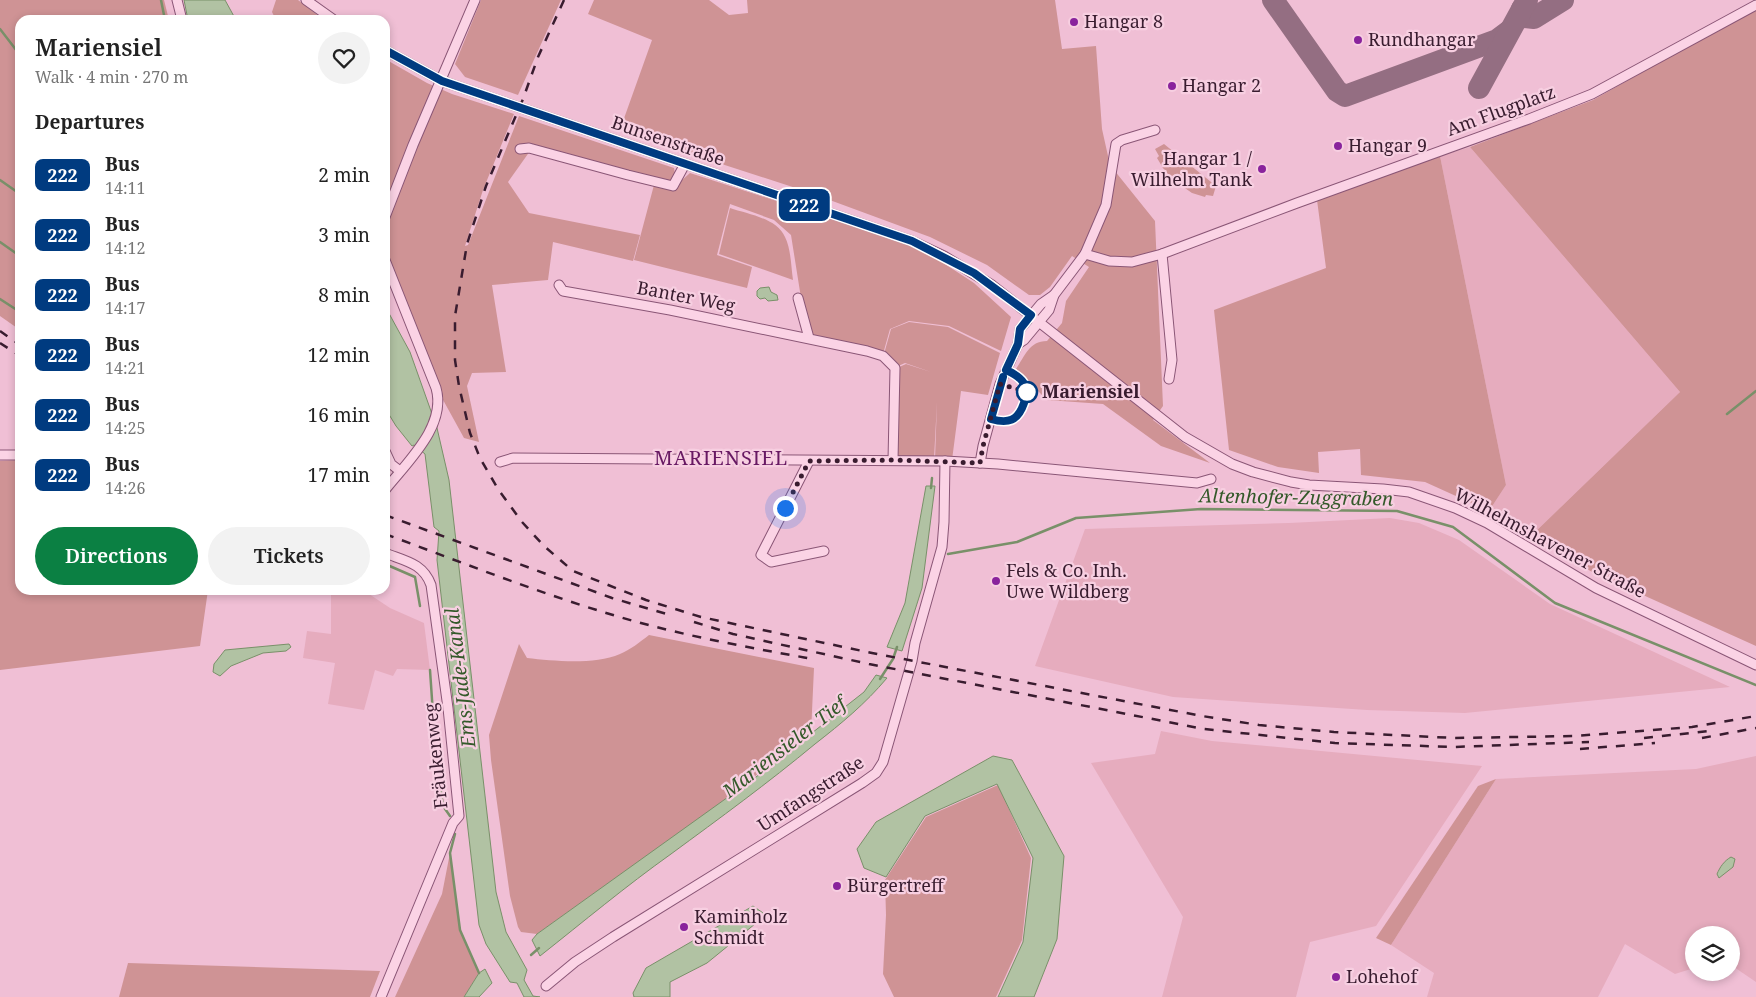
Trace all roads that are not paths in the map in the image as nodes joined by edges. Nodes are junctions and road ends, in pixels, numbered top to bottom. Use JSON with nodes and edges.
{"nodes":[{"id":1,"x":177,"y":0,"type":"edge"},
{"id":2,"x":306,"y":0,"type":"edge"},
{"id":3,"x":475,"y":0,"type":"edge"},
{"id":4,"x":1756,"y":5,"type":"edge"},
{"id":5,"x":181,"y":15,"type":"edge"},
{"id":6,"x":327,"y":15,"type":"edge"},
{"id":7,"x":390,"y":53,"type":"edge"},
{"id":8,"x":442,"y":81,"type":"junction"},
{"id":9,"x":1155,"y":130,"type":"dead end"},
{"id":10,"x":520,"y":149,"type":"dead end"},
{"id":11,"x":685,"y":164,"type":"junction"},
{"id":12,"x":390,"y":204,"type":"edge"},
{"id":13,"x":912,"y":241,"type":"joint"},
{"id":14,"x":1085,"y":254,"type":"junction"},
{"id":15,"x":1162,"y":254,"type":"junction"},
{"id":16,"x":390,"y":273,"type":"edge"},
{"id":17,"x":559,"y":285,"type":"dead end"},
{"id":18,"x":1054,"y":296,"type":"junction"},
{"id":19,"x":798,"y":298,"type":"dead end"},
{"id":20,"x":1031,"y":315,"type":"junction"},
{"id":21,"x":1040,"y":321,"type":"junction"},
{"id":22,"x":809,"y":338,"type":"junction"},
{"id":23,"x":1018,"y":344,"type":"junction"},
{"id":24,"x":1169,"y":379,"type":"dead end"},
{"id":25,"x":0,"y":455,"type":"edge"},
{"id":26,"x":15,"y":455,"type":"edge"},
{"id":27,"x":893,"y":460,"type":"junction"},
{"id":28,"x":809,"y":461,"type":"junction"},
{"id":29,"x":945,"y":461,"type":"junction"},
{"id":30,"x":390,"y":462,"type":"edge"},
{"id":31,"x":500,"y":462,"type":"dead end"},
{"id":32,"x":980,"y":463,"type":"junction"},
{"id":33,"x":400,"y":471,"type":"junction"},
{"id":34,"x":1211,"y":479,"type":"dead end"},
{"id":35,"x":390,"y":484,"type":"edge"},
{"id":36,"x":824,"y":551,"type":"dead end"},
{"id":37,"x":390,"y":555,"type":"edge"},
{"id":38,"x":1756,"y":665,"type":"edge"},
{"id":39,"x":546,"y":986,"type":"dead end"},
{"id":40,"x":381,"y":997,"type":"edge"}],
"edges":[{"from":1,"to":5,"type":"street"},
{"from":2,"to":6,"type":"street"},
{"from":3,"to":8,"type":"street"},
{"from":4,"to":15,"type":"street","name":"Am Flugplatz"},
{"from":7,"to":8,"type":"street","name":"Bunsenstraße"},
{"from":8,"to":11,"type":"street","name":"Bunsenstraße"},
{"from":8,"to":12,"type":"street"},
{"from":9,"to":14,"type":"street"},
{"from":10,"to":11,"type":"street"},
{"from":11,"to":13,"type":"street","name":"Bunsenstraße"},
{"from":13,"to":20,"type":"street","name":"Wilhelmshavener Straße"},
{"from":14,"to":15,"type":"street","name":"Am Flugplatz"},
{"from":14,"to":18,"type":"street"},
{"from":15,"to":24,"type":"street"},
{"from":16,"to":33,"type":"street"},
{"from":17,"to":22,"type":"street","name":"Banter Weg"},
{"from":18,"to":20,"type":"street"},
{"from":18,"to":21,"type":"street"},
{"from":19,"to":22,"type":"street"},
{"from":20,"to":21,"type":"street","name":"Wilhelmshavener Straße"},
{"from":20,"to":23,"type":"street"},
{"from":21,"to":23,"type":"street"},
{"from":21,"to":38,"type":"street","name":"Wilhelmshavener Straße"},
{"from":22,"to":27,"type":"street","name":"Banter Weg"},
{"from":23,"to":32,"type":"street"},
{"from":25,"to":26,"type":"street"},
{"from":27,"to":28,"type":"street"},
{"from":27,"to":29,"type":"street"},
{"from":28,"to":31,"type":"street"},
{"from":28,"to":36,"type":"street"},
{"from":29,"to":32,"type":"street"},
{"from":29,"to":39,"type":"street","name":"Umfangstraße"},
{"from":30,"to":33,"type":"street"},
{"from":32,"to":34,"type":"street"},
{"from":33,"to":35,"type":"street"},
{"from":37,"to":40,"type":"street","name":"Fräukenweg"}]}
